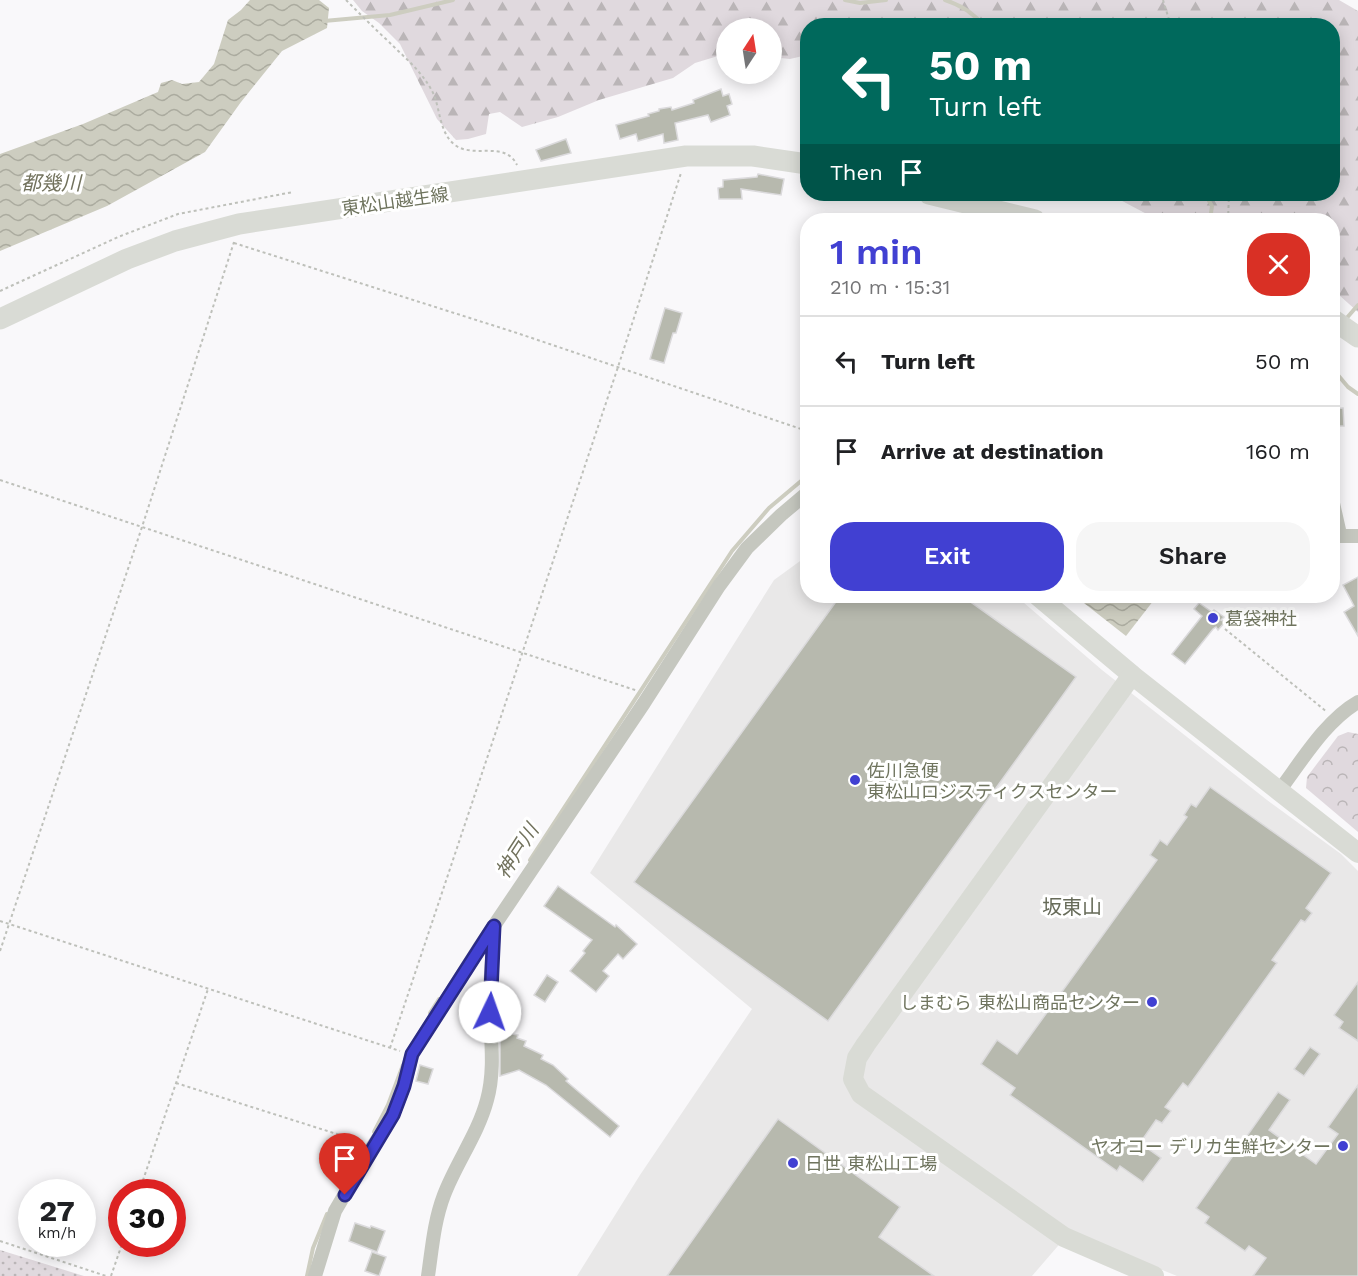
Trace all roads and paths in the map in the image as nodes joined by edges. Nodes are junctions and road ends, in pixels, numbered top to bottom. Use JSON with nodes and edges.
{"nodes":[{"id":1,"x":346,"y":0,"type":"edge"},
{"id":2,"x":1162,"y":0,"type":"edge"},
{"id":3,"x":1168,"y":18,"type":"edge"},
{"id":4,"x":686,"y":156,"type":"junction"},
{"id":5,"x":800,"y":163,"type":"edge"},
{"id":6,"x":524,"y":181,"type":"junction"},
{"id":7,"x":293,"y":192,"type":"dead end"},
{"id":8,"x":952,"y":201,"type":"edge"},
{"id":9,"x":992,"y":213,"type":"edge"},
{"id":10,"x":236,"y":234,"type":"junction"},
{"id":11,"x":0,"y":291,"type":"edge"},
{"id":12,"x":0,"y":319,"type":"edge"},
{"id":13,"x":1340,"y":325,"type":"edge"},
{"id":14,"x":1358,"y":337,"type":"edge"},
{"id":15,"x":618,"y":367,"type":"junction"},
{"id":16,"x":800,"y":428,"type":"edge"},
{"id":17,"x":0,"y":480,"type":"edge"},
{"id":18,"x":800,"y":499,"type":"edge"},
{"id":19,"x":1340,"y":516,"type":"edge"},
{"id":20,"x":142,"y":527,"type":"junction"},
{"id":21,"x":1345,"y":536,"type":"edge"},
{"id":22,"x":1046,"y":603,"type":"edge"},
{"id":23,"x":1225,"y":629,"type":"dead end"},
{"id":24,"x":522,"y":652,"type":"junction"},
{"id":25,"x":1132,"y":675,"type":"junction"},
{"id":26,"x":649,"y":695,"type":"junction"},
{"id":27,"x":1358,"y":702,"type":"edge"},
{"id":28,"x":1336,"y":719,"type":"junction"},
{"id":29,"x":1279,"y":791,"type":"junction"},
{"id":30,"x":1358,"y":853,"type":"edge"},
{"id":31,"x":0,"y":921,"type":"edge"},
{"id":32,"x":9,"y":924,"type":"junction"},
{"id":33,"x":494,"y":926,"type":"junction"},
{"id":34,"x":0,"y":951,"type":"edge"},
{"id":35,"x":208,"y":989,"type":"junction"},
{"id":36,"x":390,"y":1048,"type":"junction"},
{"id":37,"x":412,"y":1054,"type":"junction"},
{"id":38,"x":176,"y":1083,"type":"junction"},
{"id":39,"x":373,"y":1146,"type":"junction"},
{"id":40,"x":143,"y":1179,"type":"edge"},
{"id":41,"x":0,"y":1241,"type":"edge"},
{"id":42,"x":118,"y":1257,"type":"edge"},
{"id":43,"x":106,"y":1276,"type":"edge"},
{"id":44,"x":111,"y":1276,"type":"edge"},
{"id":45,"x":315,"y":1276,"type":"edge"},
{"id":46,"x":428,"y":1276,"type":"edge"},
{"id":47,"x":1154,"y":1276,"type":"edge"}],
"edges":[{"from":1,"to":6,"type":"path"},
{"from":2,"to":3,"type":"path"},
{"from":4,"to":5,"type":"main road","name":"東松山越生線"},
{"from":4,"to":6,"type":"main road","name":"東松山越生線"},
{"from":4,"to":15,"type":"path"},
{"from":6,"to":10,"type":"main road","name":"東松山越生線"},
{"from":7,"to":11,"type":"path"},
{"from":8,"to":9,"type":"main road"},
{"from":10,"to":12,"type":"main road","name":"東松山越生線"},
{"from":10,"to":15,"type":"path"},
{"from":10,"to":20,"type":"path"},
{"from":13,"to":14,"type":"main road"},
{"from":15,"to":16,"type":"path"},
{"from":15,"to":24,"type":"path"},
{"from":17,"to":20,"type":"path"},
{"from":18,"to":26,"type":"street"},
{"from":19,"to":21,"type":"lane"},
{"from":20,"to":24,"type":"path"},
{"from":20,"to":32,"type":"path"},
{"from":22,"to":25,"type":"street"},
{"from":23,"to":28,"type":"path"},
{"from":24,"to":26,"type":"path"},
{"from":24,"to":36,"type":"path"},
{"from":25,"to":29,"type":"street"},
{"from":25,"to":47,"type":"street"},
{"from":26,"to":33,"type":"street"},
{"from":27,"to":28,"type":"street"},
{"from":28,"to":29,"type":"street"},
{"from":29,"to":30,"type":"street"},
{"from":31,"to":32,"type":"path"},
{"from":32,"to":34,"type":"path"},
{"from":32,"to":35,"type":"path"},
{"from":33,"to":37,"type":"street"},
{"from":33,"to":46,"type":"street"},
{"from":35,"to":36,"type":"path"},
{"from":35,"to":38,"type":"path"},
{"from":36,"to":37,"type":"path"},
{"from":37,"to":39,"type":"street"},
{"from":38,"to":39,"type":"path"},
{"from":38,"to":40,"type":"path"},
{"from":39,"to":45,"type":"street"},
{"from":41,"to":43,"type":"path"},
{"from":42,"to":44,"type":"path"}]}
